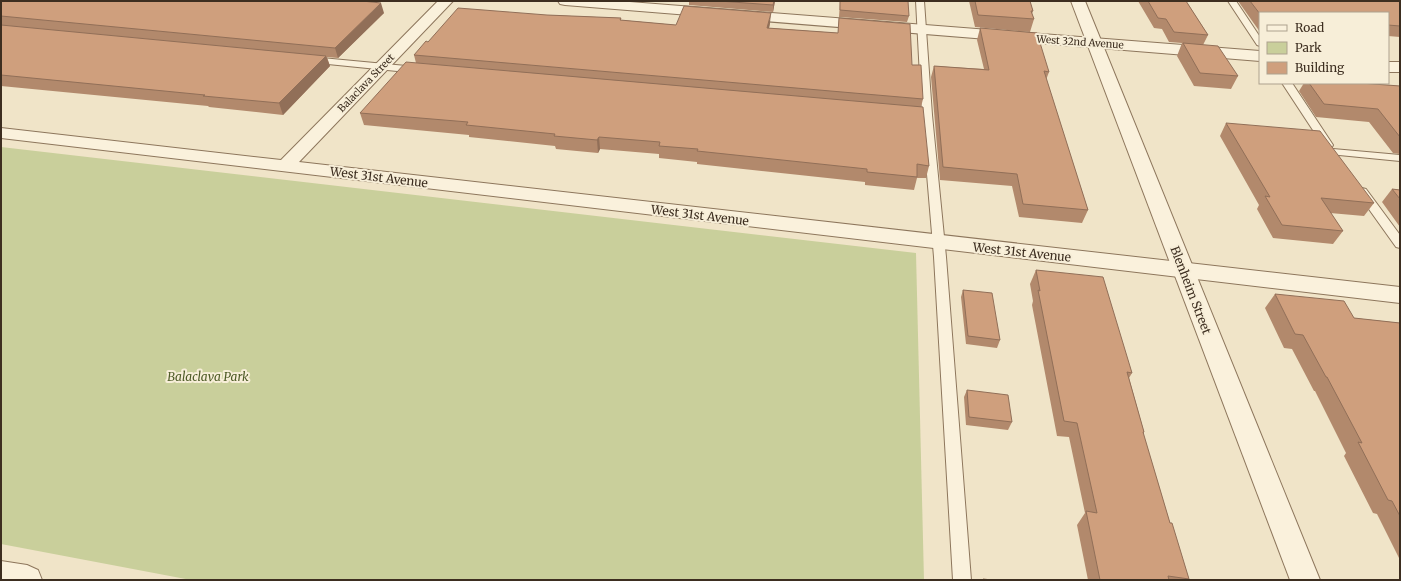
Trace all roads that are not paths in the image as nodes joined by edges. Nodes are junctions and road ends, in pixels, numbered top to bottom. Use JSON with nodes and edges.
{"nodes":[{"id":1,"x":446,"y":1,"type":"edge"},
{"id":2,"x":565,"y":1,"type":"edge"},
{"id":3,"x":920,"y":1,"type":"edge"},
{"id":4,"x":1078,"y":1,"type":"edge"},
{"id":5,"x":1232,"y":1,"type":"edge"},
{"id":6,"x":921,"y":30,"type":"junction"},
{"id":7,"x":1259,"y":42,"type":"edge"},
{"id":8,"x":1094,"y":43,"type":"junction"},
{"id":9,"x":1259,"y":56,"type":"edge"},
{"id":10,"x":302,"y":59,"type":"edge"},
{"id":11,"x":1389,"y":66,"type":"edge"},
{"id":12,"x":382,"y":67,"type":"junction"},
{"id":13,"x":1400,"y":68,"type":"edge"},
{"id":14,"x":429,"y":71,"type":"edge"},
{"id":15,"x":1288,"y":84,"type":"edge"},
{"id":16,"x":1,"y":133,"type":"edge"},
{"id":17,"x":1332,"y":152,"type":"junction"},
{"id":18,"x":1400,"y":158,"type":"edge"},
{"id":19,"x":1342,"y":164,"type":"edge"},
{"id":20,"x":285,"y":166,"type":"junction"},
{"id":21,"x":1355,"y":182,"type":"edge"},
{"id":22,"x":938,"y":243,"type":"junction"},
{"id":23,"x":1400,"y":244,"type":"edge"},
{"id":24,"x":1183,"y":270,"type":"junction"},
{"id":25,"x":1400,"y":295,"type":"edge"},
{"id":26,"x":1,"y":575,"type":"edge"},
{"id":27,"x":27,"y":580,"type":"edge"},
{"id":28,"x":962,"y":580,"type":"edge"},
{"id":29,"x":1305,"y":580,"type":"edge"}],
"edges":[{"from":1,"to":12,"type":"street","name":"Balaclava Street"},
{"from":2,"to":6,"type":"street","name":"West 32nd Avenue"},
{"from":3,"to":6,"type":"lane"},
{"from":4,"to":8,"type":"street","name":"Blenheim Street"},
{"from":5,"to":7,"type":"lane"},
{"from":6,"to":8,"type":"street","name":"West 32nd Avenue"},
{"from":6,"to":22,"type":"lane"},
{"from":8,"to":9,"type":"street","name":"West 32nd Avenue"},
{"from":8,"to":24,"type":"street","name":"Blenheim Street"},
{"from":10,"to":12,"type":"lane"},
{"from":11,"to":13,"type":"street"},
{"from":12,"to":14,"type":"lane"},
{"from":12,"to":20,"type":"street","name":"Balaclava Street"},
{"from":15,"to":17,"type":"lane"},
{"from":16,"to":20,"type":"street","name":"West 31st Avenue"},
{"from":17,"to":18,"type":"lane"},
{"from":17,"to":19,"type":"lane"},
{"from":20,"to":22,"type":"street","name":"West 31st Avenue"},
{"from":21,"to":23,"type":"lane"},
{"from":22,"to":24,"type":"street","name":"West 31st Avenue"},
{"from":22,"to":28,"type":"lane"},
{"from":24,"to":25,"type":"street","name":"West 31st Avenue"},
{"from":24,"to":29,"type":"street","name":"Blenheim Street"},
{"from":26,"to":27,"type":"street"}]}
